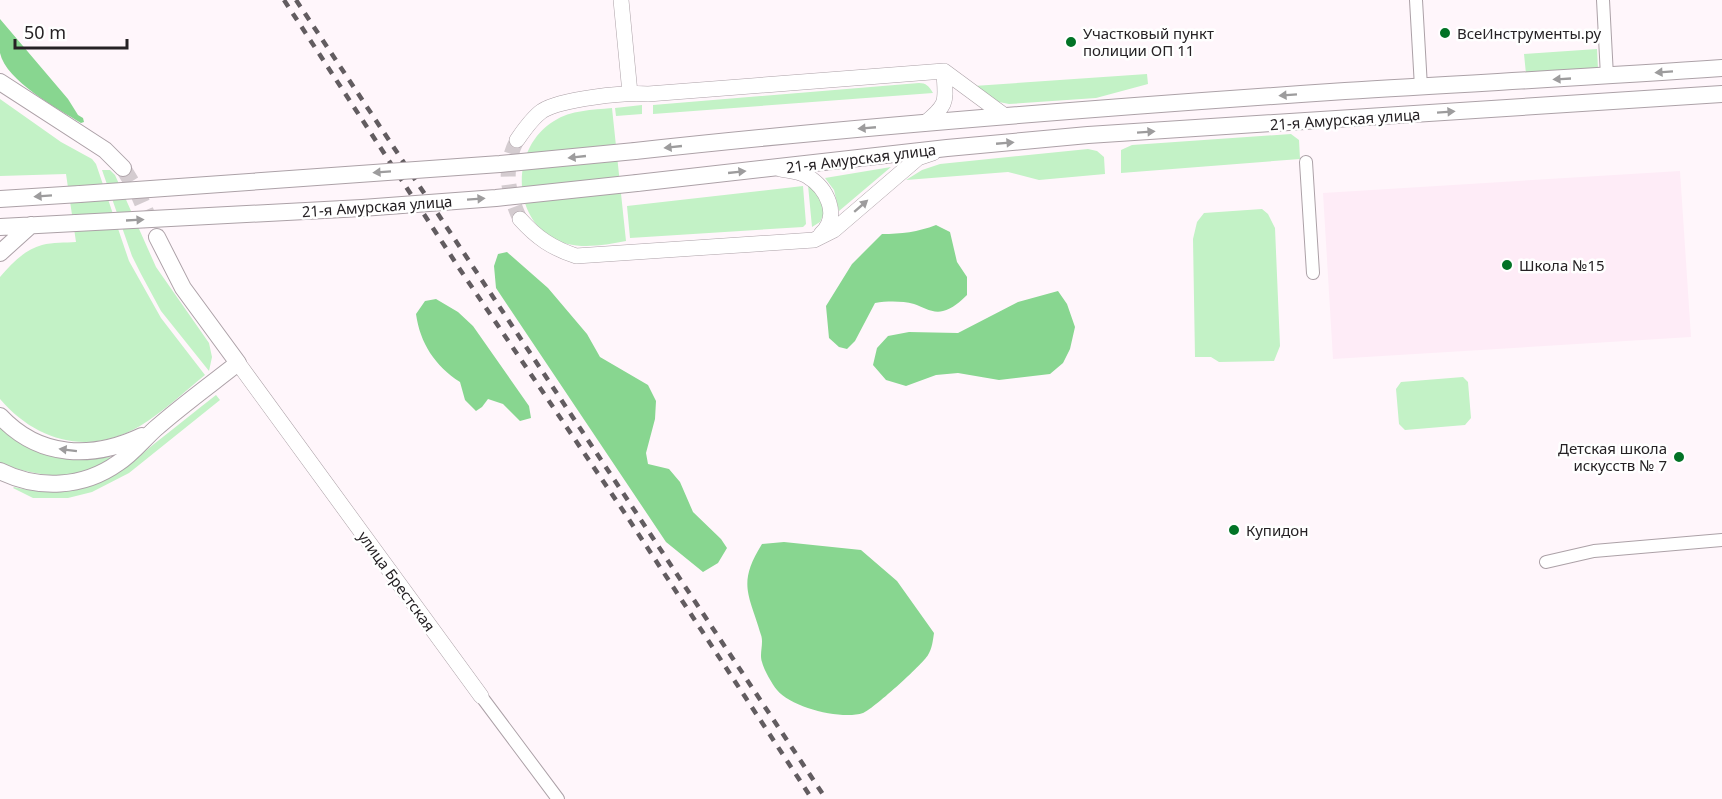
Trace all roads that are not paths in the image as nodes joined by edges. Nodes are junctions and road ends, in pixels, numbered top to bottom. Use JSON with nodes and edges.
{"nodes":[{"id":1,"x":621,"y":0,"type":"edge"},
{"id":2,"x":1416,"y":0,"type":"edge"},
{"id":3,"x":1603,"y":0,"type":"edge"},
{"id":4,"x":1722,"y":68,"type":"edge"},
{"id":5,"x":944,"y":71,"type":"junction"},
{"id":6,"x":1607,"y":76,"type":"junction"},
{"id":7,"x":0,"y":82,"type":"edge"},
{"id":8,"x":1421,"y":87,"type":"junction"},
{"id":9,"x":630,"y":93,"type":"junction"},
{"id":10,"x":1722,"y":94,"type":"edge"},
{"id":11,"x":1608,"y":101,"type":"junction"},
{"id":12,"x":1005,"y":116,"type":"junction"},
{"id":13,"x":925,"y":123,"type":"junction"},
{"id":14,"x":517,"y":140,"type":"tunnel mouth"},
{"id":15,"x":947,"y":148,"type":"junction"},
{"id":16,"x":1306,"y":162,"type":"dead end"},
{"id":17,"x":123,"y":168,"type":"tunnel mouth"},
{"id":18,"x":777,"y":168,"type":"junction"},
{"id":19,"x":2,"y":198,"type":"edge"},
{"id":20,"x":520,"y":219,"type":"tunnel mouth"},
{"id":21,"x":31,"y":225,"type":"junction"},
{"id":22,"x":0,"y":227,"type":"edge"},
{"id":23,"x":157,"y":237,"type":"tunnel mouth"},
{"id":24,"x":814,"y":240,"type":"junction"},
{"id":25,"x":0,"y":253,"type":"edge"},
{"id":26,"x":1313,"y":273,"type":"dead end"},
{"id":27,"x":238,"y":363,"type":"junction"},
{"id":28,"x":0,"y":416,"type":"edge"},
{"id":29,"x":155,"y":429,"type":"junction"},
{"id":30,"x":0,"y":471,"type":"edge"},
{"id":31,"x":1722,"y":540,"type":"edge"},
{"id":32,"x":1546,"y":562,"type":"dead end"},
{"id":33,"x":481,"y":696,"type":"joint"},
{"id":34,"x":558,"y":799,"type":"edge"}],
"edges":[{"from":1,"to":9,"type":"street"},
{"from":2,"to":8,"type":"street"},
{"from":3,"to":6,"type":"street"},
{"from":4,"to":6,"type":"main road","name":"21-я Амурская улица","one_way":true},
{"from":5,"to":9,"type":"street"},
{"from":5,"to":12,"type":"street"},
{"from":5,"to":13,"type":"street"},
{"from":6,"to":8,"type":"main road","name":"21-я Амурская улица","one_way":true},
{"from":6,"to":11,"type":"main road"},
{"from":7,"to":17,"type":"main road"},
{"from":8,"to":12,"type":"main road","name":"21-я Амурская улица","one_way":true},
{"from":9,"to":14,"type":"street"},
{"from":10,"to":11,"type":"main road","name":"21-я Амурская улица"},
{"from":15,"to":11,"type":"main road","name":"21-я Амурская улица","one_way":true},
{"from":12,"to":13,"type":"main road","name":"21-я Амурская улица"},
{"from":13,"to":19,"type":"main road","name":"21-я Амурская улица","one_way":true,"bridge":true},
{"from":15,"to":18,"type":"main road","name":"21-я Амурская улица"},
{"from":24,"to":15,"type":"street","one_way":true},
{"from":16,"to":26,"type":"street"},
{"from":21,"to":18,"type":"main road","name":"21-я Амурская улица","one_way":true,"bridge":true},
{"from":18,"to":24,"type":"street"},
{"from":20,"to":24,"type":"street"},
{"from":21,"to":22,"type":"main road","name":"21-я Амурская улица"},
{"from":21,"to":25,"type":"main road"},
{"from":23,"to":27,"type":"main road"},
{"from":27,"to":29,"type":"main road"},
{"from":27,"to":33,"type":"street","name":"улица Брестская"},
{"from":29,"to":28,"type":"main road","one_way":true},
{"from":29,"to":30,"type":"main road"},
{"from":31,"to":32,"type":"street"},
{"from":33,"to":34,"type":"street","name":"улица Брестская"}]}
